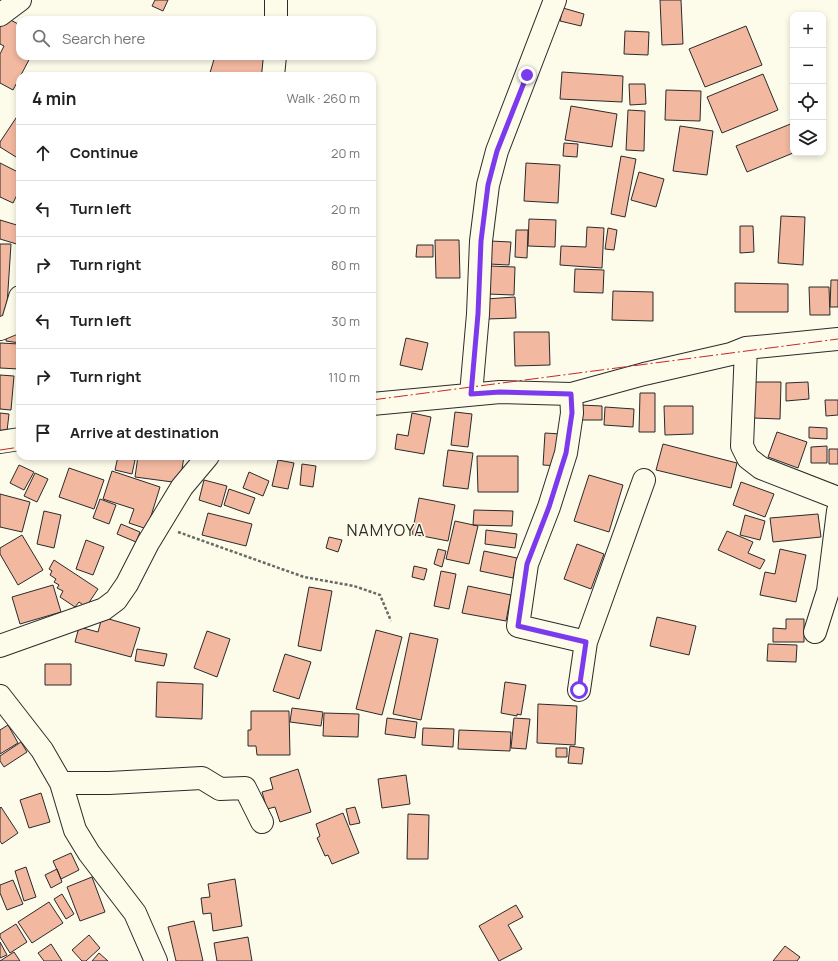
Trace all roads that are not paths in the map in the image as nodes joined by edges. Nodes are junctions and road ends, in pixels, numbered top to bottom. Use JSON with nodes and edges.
{"nodes":[{"id":1,"x":20,"y":0,"type":"edge"},
{"id":2,"x":276,"y":0,"type":"edge"},
{"id":3,"x":555,"y":0,"type":"edge"},
{"id":4,"x":0,"y":15,"type":"edge"},
{"id":5,"x":276,"y":16,"type":"edge"},
{"id":6,"x":275,"y":60,"type":"edge"},
{"id":7,"x":273,"y":72,"type":"edge"},
{"id":8,"x":16,"y":310,"type":"edge"},
{"id":9,"x":0,"y":329,"type":"edge"},
{"id":10,"x":838,"y":339,"type":"edge"},
{"id":11,"x":746,"y":348,"type":"junction"},
{"id":12,"x":471,"y":394,"type":"junction"},
{"id":13,"x":571,"y":394,"type":"junction"},
{"id":14,"x":376,"y":404,"type":"edge"},
{"id":15,"x":16,"y":440,"type":"edge"},
{"id":16,"x":0,"y":442,"type":"edge"},
{"id":17,"x":205,"y":460,"type":"edge"},
{"id":18,"x":644,"y":480,"type":"dead end"},
{"id":19,"x":838,"y":498,"type":"edge"},
{"id":20,"x":838,"y":511,"type":"edge"},
{"id":21,"x":815,"y":632,"type":"dead end"},
{"id":22,"x":586,"y":642,"type":"junction"},
{"id":23,"x":0,"y":646,"type":"edge"},
{"id":24,"x":579,"y":690,"type":"dead end"},
{"id":25,"x":0,"y":696,"type":"edge"},
{"id":26,"x":61,"y":783,"type":"junction"},
{"id":27,"x":262,"y":822,"type":"dead end"},
{"id":28,"x":156,"y":961,"type":"edge"}],
"edges":[{"from":1,"to":4,"type":"street"},
{"from":2,"to":5,"type":"street"},
{"from":3,"to":12,"type":"street"},
{"from":6,"to":7,"type":"street"},
{"from":8,"to":9,"type":"street"},
{"from":10,"to":11,"type":"street"},
{"from":11,"to":13,"type":"street"},
{"from":11,"to":19,"type":"street"},
{"from":12,"to":13,"type":"street"},
{"from":12,"to":14,"type":"street"},
{"from":13,"to":22,"type":"street"},
{"from":15,"to":16,"type":"street"},
{"from":17,"to":23,"type":"street"},
{"from":18,"to":22,"type":"street"},
{"from":20,"to":21,"type":"street"},
{"from":22,"to":24,"type":"street"},
{"from":25,"to":26,"type":"street"},
{"from":26,"to":27,"type":"street"},
{"from":26,"to":28,"type":"street"}]}
